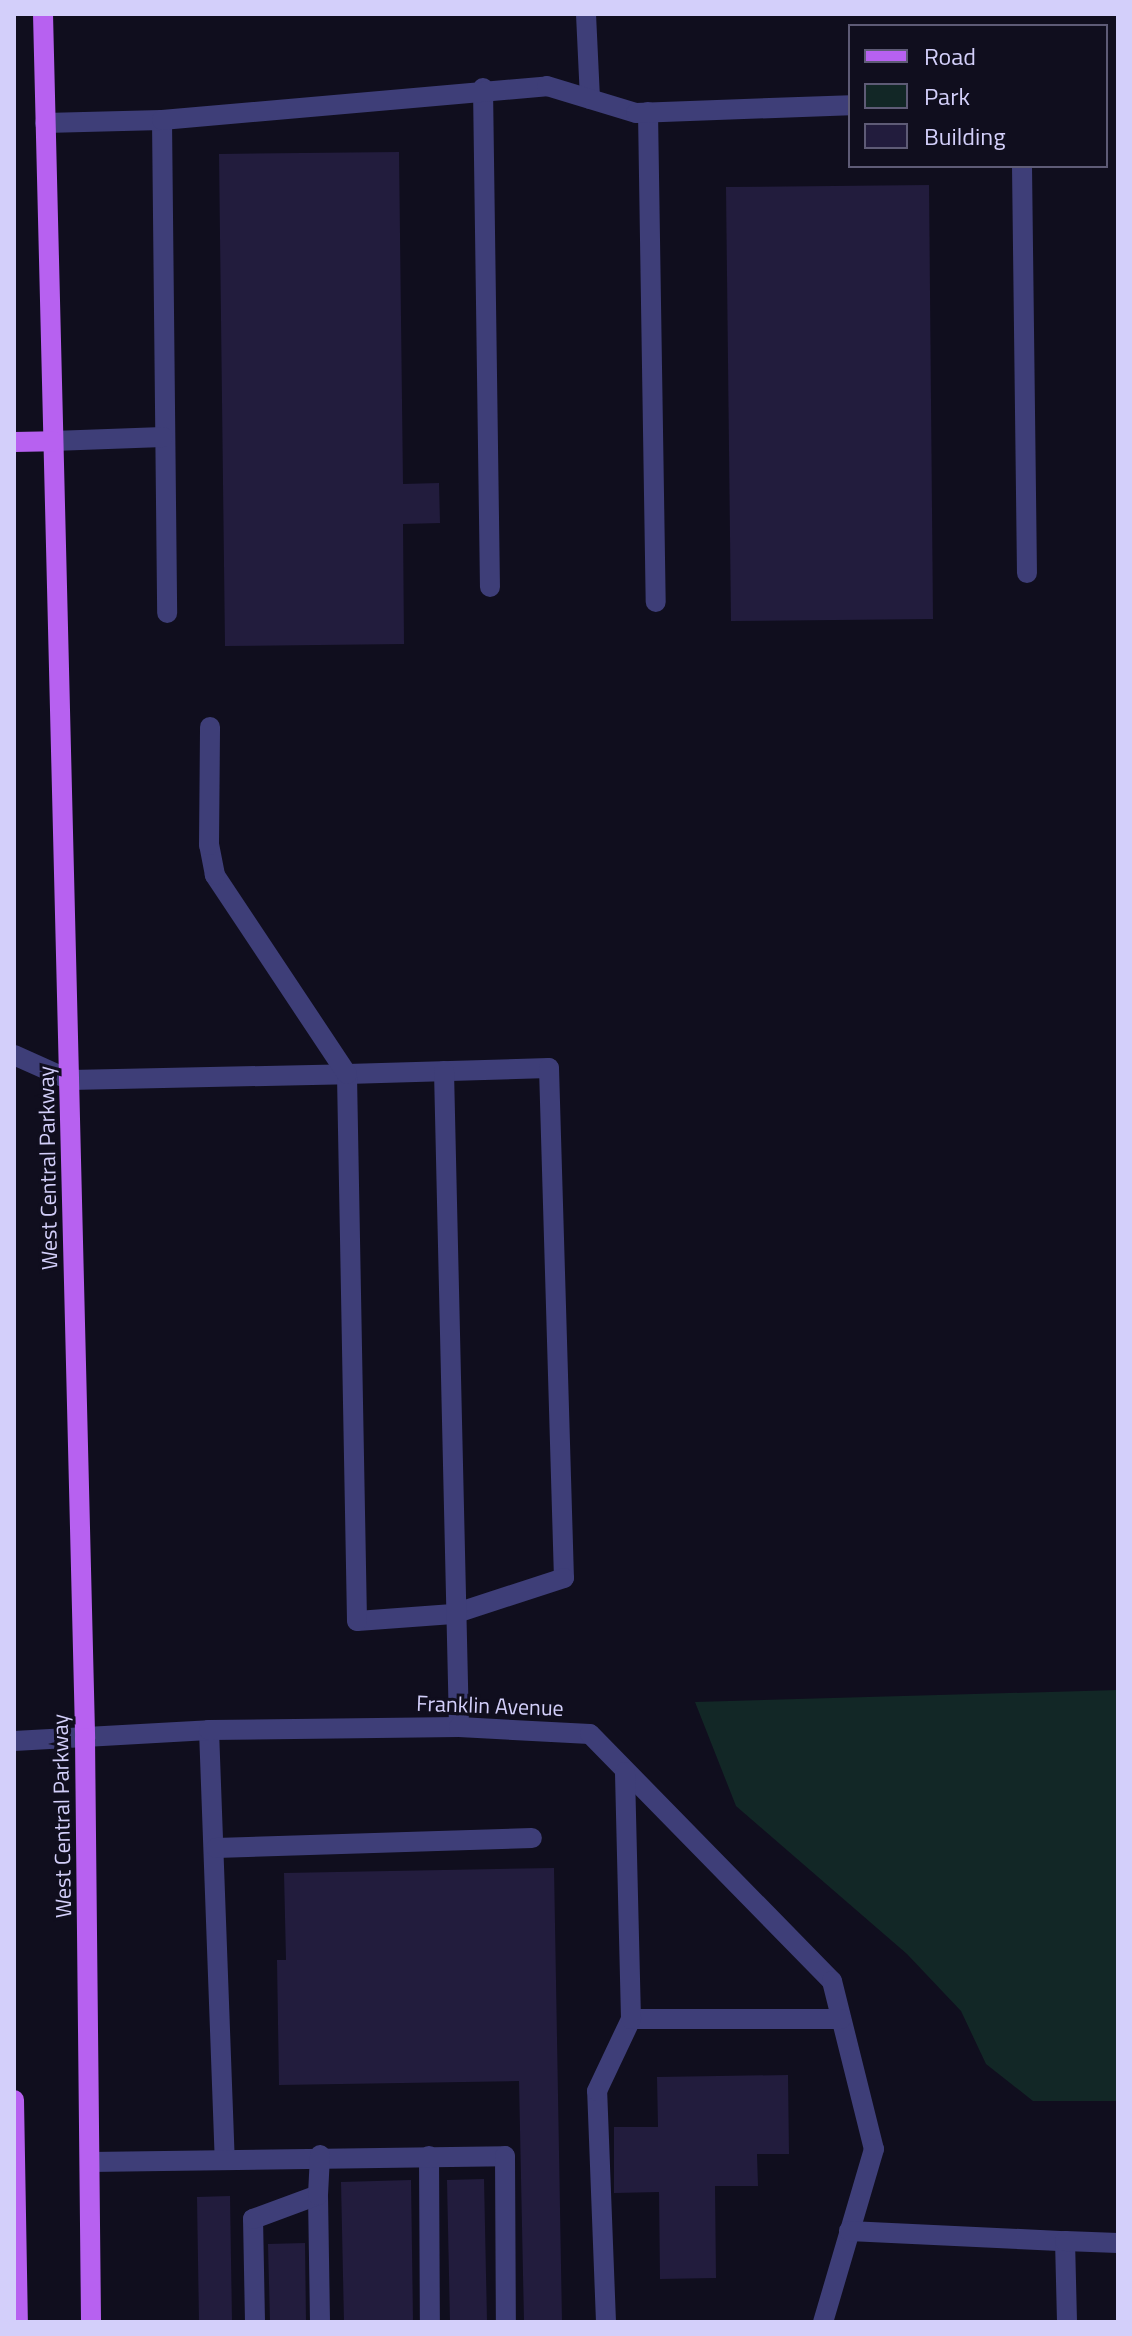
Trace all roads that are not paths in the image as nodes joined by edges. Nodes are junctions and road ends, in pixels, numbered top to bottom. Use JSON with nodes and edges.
{"nodes":[{"id":1,"x":43,"y":14,"type":"edge"},
{"id":2,"x":586,"y":14,"type":"edge"},
{"id":3,"x":483,"y":88,"type":"junction"},
{"id":4,"x":590,"y":99,"type":"junction"},
{"id":5,"x":848,"y":105,"type":"edge"},
{"id":6,"x":648,"y":112,"type":"junction"},
{"id":7,"x":162,"y":120,"type":"junction"},
{"id":8,"x":45,"y":123,"type":"junction"},
{"id":9,"x":1022,"y":168,"type":"edge"},
{"id":10,"x":163,"y":437,"type":"junction"},
{"id":11,"x":53,"y":441,"type":"junction"},
{"id":12,"x":14,"y":442,"type":"edge"},
{"id":13,"x":1027,"y":573,"type":"dead end"},
{"id":14,"x":490,"y":587,"type":"dead end"},
{"id":15,"x":656,"y":602,"type":"dead end"},
{"id":16,"x":167,"y":613,"type":"dead end"},
{"id":17,"x":210,"y":727,"type":"dead end"},
{"id":18,"x":14,"y":1055,"type":"edge"},
{"id":19,"x":444,"y":1071,"type":"junction"},
{"id":20,"x":347,"y":1074,"type":"junction"},
{"id":21,"x":70,"y":1080,"type":"junction"},
{"id":22,"x":453,"y":1614,"type":"junction"},
{"id":23,"x":459,"y":1727,"type":"junction"},
{"id":24,"x":209,"y":1730,"type":"junction"},
{"id":25,"x":85,"y":1738,"type":"junction"},
{"id":26,"x":14,"y":1741,"type":"edge"},
{"id":27,"x":625,"y":1772,"type":"junction"},
{"id":28,"x":532,"y":1838,"type":"dead end"},
{"id":29,"x":216,"y":1848,"type":"junction"},
{"id":30,"x":631,"y":2019,"type":"junction"},
{"id":31,"x":841,"y":2019,"type":"junction"},
{"id":32,"x":14,"y":2100,"type":"edge"},
{"id":33,"x":320,"y":2155,"type":"junction"},
{"id":34,"x":429,"y":2156,"type":"junction"},
{"id":35,"x":225,"y":2157,"type":"junction"},
{"id":36,"x":90,"y":2162,"type":"junction"},
{"id":37,"x":318,"y":2195,"type":"junction"},
{"id":38,"x":849,"y":2231,"type":"junction"},
{"id":39,"x":1065,"y":2241,"type":"junction"},
{"id":40,"x":1118,"y":2243,"type":"edge"},
{"id":41,"x":18,"y":2322,"type":"edge"},
{"id":42,"x":91,"y":2322,"type":"edge"},
{"id":43,"x":255,"y":2322,"type":"edge"},
{"id":44,"x":320,"y":2322,"type":"edge"},
{"id":45,"x":430,"y":2322,"type":"edge"},
{"id":46,"x":506,"y":2322,"type":"edge"},
{"id":47,"x":606,"y":2322,"type":"edge"},
{"id":48,"x":823,"y":2322,"type":"edge"},
{"id":49,"x":1067,"y":2322,"type":"edge"}],
"edges":[{"from":1,"to":8,"type":"main road","name":"West Central Parkway"},
{"from":2,"to":4,"type":"street"},
{"from":3,"to":4,"type":"street"},
{"from":3,"to":7,"type":"street"},
{"from":3,"to":14,"type":"street"},
{"from":4,"to":6,"type":"street"},
{"from":5,"to":6,"type":"street"},
{"from":6,"to":15,"type":"street"},
{"from":7,"to":8,"type":"street"},
{"from":7,"to":10,"type":"street"},
{"from":8,"to":11,"type":"main road","name":"West Central Parkway"},
{"from":9,"to":13,"type":"street"},
{"from":10,"to":11,"type":"street"},
{"from":10,"to":16,"type":"street"},
{"from":11,"to":12,"type":"main road"},
{"from":11,"to":21,"type":"main road","name":"West Central Parkway"},
{"from":17,"to":20,"type":"street"},
{"from":18,"to":21,"type":"street"},
{"from":19,"to":20,"type":"street"},
{"from":19,"to":22,"type":"street"},
{"from":19,"to":22,"type":"street"},
{"from":20,"to":21,"type":"street"},
{"from":20,"to":22,"type":"street"},
{"from":21,"to":25,"type":"main road","name":"West Central Parkway"},
{"from":22,"to":23,"type":"street"},
{"from":23,"to":24,"type":"street","name":"Franklin Avenue"},
{"from":23,"to":27,"type":"street","name":"Franklin Avenue"},
{"from":24,"to":25,"type":"street","name":"Franklin Avenue"},
{"from":24,"to":29,"type":"street"},
{"from":25,"to":26,"type":"street","name":"Franklin Avenue"},
{"from":25,"to":36,"type":"main road","name":"West Central Parkway"},
{"from":27,"to":30,"type":"street"},
{"from":27,"to":31,"type":"street","name":"Franklin Avenue"},
{"from":28,"to":29,"type":"street"},
{"from":29,"to":35,"type":"street"},
{"from":30,"to":31,"type":"street"},
{"from":30,"to":47,"type":"street"},
{"from":31,"to":38,"type":"street","name":"Franklin Avenue"},
{"from":32,"to":41,"type":"main road"},
{"from":33,"to":34,"type":"street"},
{"from":33,"to":35,"type":"street"},
{"from":33,"to":37,"type":"street"},
{"from":34,"to":45,"type":"street"},
{"from":34,"to":46,"type":"street"},
{"from":35,"to":36,"type":"street"},
{"from":36,"to":42,"type":"main road","name":"West Central Parkway"},
{"from":37,"to":43,"type":"street"},
{"from":37,"to":44,"type":"street"},
{"from":38,"to":39,"type":"street"},
{"from":38,"to":48,"type":"street"},
{"from":39,"to":40,"type":"street"},
{"from":39,"to":49,"type":"street"}]}
